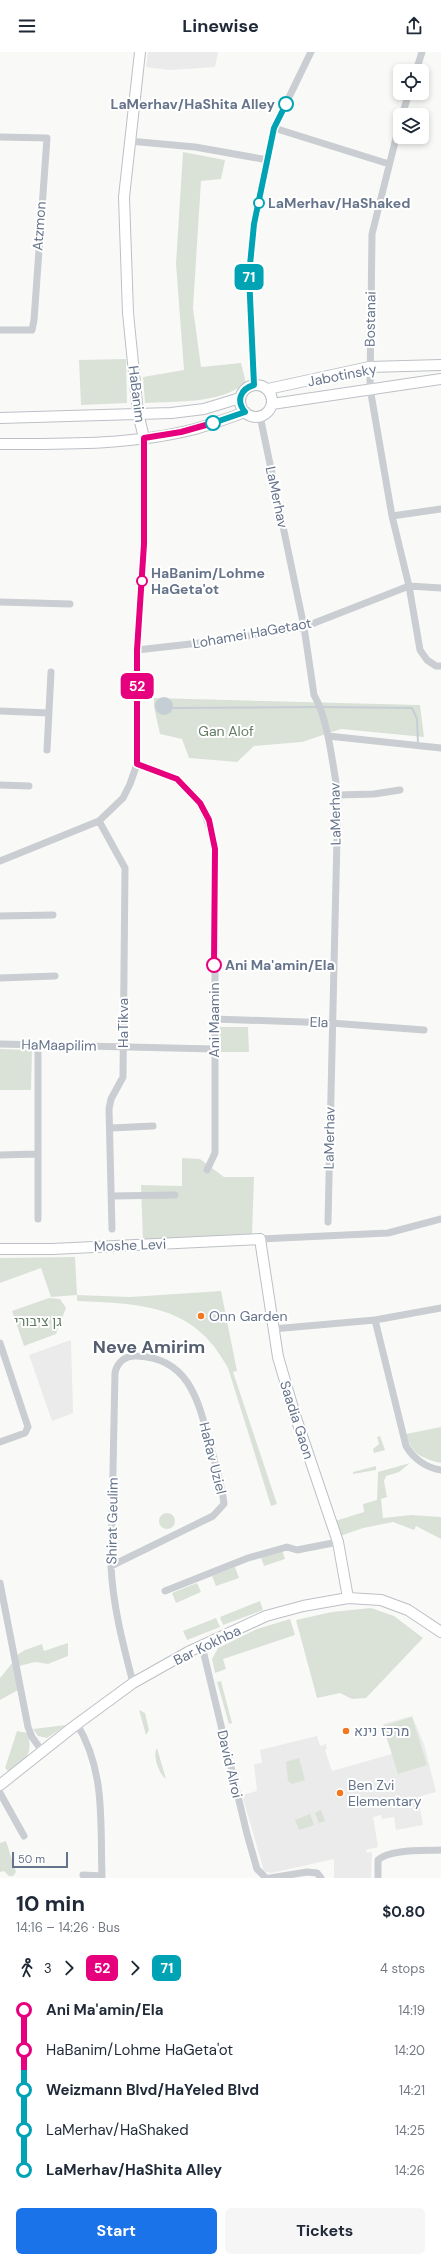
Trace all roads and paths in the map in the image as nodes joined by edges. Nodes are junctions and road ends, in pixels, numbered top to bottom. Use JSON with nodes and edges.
{"nodes":[{"id":1,"x":140,"y":52,"type":"edge"},
{"id":2,"x":312,"y":52,"type":"edge"},
{"id":3,"x":422,"y":52,"type":"edge"},
{"id":4,"x":418,"y":64,"type":"edge"},
{"id":5,"x":274,"y":128,"type":"junction"},
{"id":6,"x":0,"y":137,"type":"edge"},
{"id":7,"x":129,"y":141,"type":"junction"},
{"id":8,"x":394,"y":144,"type":"edge"},
{"id":9,"x":268,"y":160,"type":"junction"},
{"id":10,"x":389,"y":164,"type":"junction"},
{"id":11,"x":0,"y":330,"type":"edge"},
{"id":12,"x":441,"y":365,"type":"edge"},
{"id":13,"x":369,"y":367,"type":"junction"},
{"id":14,"x":441,"y":379,"type":"edge"},
{"id":15,"x":254,"y":385,"type":"junction"},
{"id":16,"x":370,"y":388,"type":"junction"},
{"id":17,"x":268,"y":389,"type":"junction"},
{"id":18,"x":240,"y":398,"type":"junction"},
{"id":19,"x":272,"y":404,"type":"junction"},
{"id":20,"x":245,"y":412,"type":"junction"},
{"id":21,"x":138,"y":413,"type":"junction"},
{"id":22,"x":260,"y":416,"type":"junction"},
{"id":23,"x":0,"y":418,"type":"edge"},
{"id":24,"x":144,"y":438,"type":"junction"},
{"id":25,"x":0,"y":444,"type":"edge"},
{"id":26,"x":441,"y":510,"type":"edge"},
{"id":27,"x":392,"y":516,"type":"junction"},
{"id":28,"x":409,"y":586,"type":"junction"},
{"id":29,"x":441,"y":588,"type":"edge"},
{"id":30,"x":0,"y":602,"type":"edge"},
{"id":31,"x":70,"y":604,"type":"dead end"},
{"id":32,"x":304,"y":627,"type":"junction"},
{"id":33,"x":137,"y":650,"type":"junction"},
{"id":34,"x":441,"y":666,"type":"edge"},
{"id":35,"x":51,"y":672,"type":"dead end"},
{"id":36,"x":0,"y":711,"type":"edge"},
{"id":37,"x":49,"y":712,"type":"junction"},
{"id":38,"x":328,"y":736,"type":"junction"},
{"id":39,"x":441,"y":748,"type":"edge"},
{"id":40,"x":47,"y":750,"type":"dead end"},
{"id":41,"x":137,"y":764,"type":"junction"},
{"id":42,"x":0,"y":785,"type":"edge"},
{"id":43,"x":29,"y":786,"type":"dead end"},
{"id":44,"x":400,"y":790,"type":"dead end"},
{"id":45,"x":338,"y":795,"type":"junction"},
{"id":46,"x":99,"y":821,"type":"junction"},
{"id":47,"x":0,"y":861,"type":"edge"},
{"id":48,"x":53,"y":915,"type":"dead end"},
{"id":49,"x":0,"y":916,"type":"edge"},
{"id":50,"x":55,"y":976,"type":"dead end"},
{"id":51,"x":0,"y":978,"type":"edge"},
{"id":52,"x":214,"y":1019,"type":"junction"},
{"id":53,"x":331,"y":1023,"type":"junction"},
{"id":54,"x":424,"y":1030,"type":"dead end"},
{"id":55,"x":0,"y":1044,"type":"edge"},
{"id":56,"x":38,"y":1045,"type":"junction"},
{"id":57,"x":123,"y":1046,"type":"junction"},
{"id":58,"x":214,"y":1049,"type":"junction"},
{"id":59,"x":152,"y":1126,"type":"dead end"},
{"id":60,"x":111,"y":1128,"type":"junction"},
{"id":61,"x":0,"y":1154,"type":"edge"},
{"id":62,"x":38,"y":1154,"type":"junction"},
{"id":63,"x":206,"y":1170,"type":"dead end"},
{"id":64,"x":175,"y":1195,"type":"dead end"},
{"id":65,"x":112,"y":1196,"type":"junction"},
{"id":66,"x":38,"y":1219,"type":"dead end"},
{"id":67,"x":441,"y":1219,"type":"edge"},
{"id":68,"x":328,"y":1222,"type":"dead end"},
{"id":69,"x":112,"y":1229,"type":"dead end"},
{"id":70,"x":260,"y":1239,"type":"junction"},
{"id":71,"x":0,"y":1249,"type":"edge"},
{"id":72,"x":441,"y":1308,"type":"edge"},
{"id":73,"x":375,"y":1320,"type":"junction"},
{"id":74,"x":273,"y":1329,"type":"junction"},
{"id":75,"x":0,"y":1343,"type":"edge"},
{"id":76,"x":124,"y":1358,"type":"joint"},
{"id":77,"x":0,"y":1442,"type":"edge"},
{"id":78,"x":441,"y":1470,"type":"edge"},
{"id":79,"x":338,"y":1542,"type":"junction"},
{"id":80,"x":111,"y":1566,"type":"junction"},
{"id":81,"x":0,"y":1583,"type":"edge"},
{"id":82,"x":164,"y":1591,"type":"dead end"},
{"id":83,"x":348,"y":1598,"type":"junction"},
{"id":84,"x":441,"y":1632,"type":"edge"},
{"id":85,"x":202,"y":1646,"type":"junction"},
{"id":86,"x":133,"y":1683,"type":"junction"},
{"id":87,"x":77,"y":1724,"type":"junction"},
{"id":88,"x":42,"y":1751,"type":"junction"},
{"id":89,"x":0,"y":1785,"type":"edge"},
{"id":90,"x":0,"y":1793,"type":"edge"},
{"id":91,"x":24,"y":1836,"type":"dead end"},
{"id":92,"x":441,"y":1850,"type":"edge"},
{"id":93,"x":83,"y":1876,"type":"dead end"},
{"id":94,"x":266,"y":1878,"type":"edge"},
{"id":95,"x":270,"y":1878,"type":"edge"},
{"id":96,"x":322,"y":1878,"type":"edge"},
{"id":97,"x":378,"y":1878,"type":"edge"}],
"edges":[{"from":1,"to":7,"type":"street","name":"HaBanim"},
{"from":2,"to":5,"type":"street"},
{"from":3,"to":4,"type":"street"},
{"from":5,"to":9,"type":"street"},
{"from":5,"to":10,"type":"street"},
{"from":6,"to":11,"type":"street","name":"Atzmon"},
{"from":7,"to":9,"type":"street"},
{"from":7,"to":21,"type":"street","name":"HaBanim"},
{"from":8,"to":10,"type":"street","name":"Bostanai"},
{"from":9,"to":15,"type":"street"},
{"from":10,"to":13,"type":"street","name":"Bostanai"},
{"from":12,"to":13,"type":"street","name":"Jabotinsky"},
{"from":13,"to":16,"type":"street","name":"Bostanai"},
{"from":13,"to":17,"type":"street","name":"Jabotinsky"},
{"from":14,"to":16,"type":"street","name":"Jabotinsky"},
{"from":15,"to":17,"type":"street"},
{"from":15,"to":18,"type":"street"},
{"from":16,"to":19,"type":"street","name":"Jabotinsky"},
{"from":16,"to":27,"type":"street","name":"Bostanai"},
{"from":17,"to":19,"type":"street"},
{"from":18,"to":20,"type":"street"},
{"from":18,"to":21,"type":"street"},
{"from":19,"to":22,"type":"street"},
{"from":20,"to":22,"type":"street"},
{"from":20,"to":24,"type":"street"},
{"from":21,"to":23,"type":"street"},
{"from":21,"to":24,"type":"street","name":"HaBanim"},
{"from":22,"to":32,"type":"street","name":"LaMerhav"},
{"from":24,"to":25,"type":"street"},
{"from":24,"to":33,"type":"street","name":"HaBanim"},
{"from":26,"to":27,"type":"street"},
{"from":27,"to":28,"type":"street","name":"Bostanai"},
{"from":28,"to":29,"type":"street"},
{"from":28,"to":32,"type":"street","name":"Lohamei HaGetaot"},
{"from":28,"to":34,"type":"street","name":"Bostanai"},
{"from":30,"to":31,"type":"street"},
{"from":32,"to":33,"type":"street","name":"Lohamei HaGetaot"},
{"from":32,"to":38,"type":"street","name":"LaMerhav"},
{"from":33,"to":41,"type":"street","name":"HaBanim"},
{"from":35,"to":37,"type":"street"},
{"from":36,"to":37,"type":"street"},
{"from":37,"to":40,"type":"street"},
{"from":38,"to":39,"type":"street"},
{"from":38,"to":45,"type":"street","name":"LaMerhav"},
{"from":41,"to":46,"type":"street","name":"HaBanim"},
{"from":41,"to":52,"type":"street","name":"Ani Maamin"},
{"from":42,"to":43,"type":"street"},
{"from":44,"to":45,"type":"street"},
{"from":45,"to":53,"type":"street","name":"LaMerhav"},
{"from":46,"to":47,"type":"street"},
{"from":46,"to":57,"type":"street","name":"HaTikva"},
{"from":48,"to":49,"type":"street"},
{"from":50,"to":51,"type":"street"},
{"from":52,"to":53,"type":"street","name":"Ela"},
{"from":52,"to":58,"type":"street","name":"Ani Maamin"},
{"from":53,"to":54,"type":"street","name":"Ela"},
{"from":53,"to":68,"type":"street","name":"LaMerhav"},
{"from":55,"to":56,"type":"street","name":"HaMaapilim"},
{"from":56,"to":57,"type":"street","name":"HaMaapilim"},
{"from":56,"to":62,"type":"street"},
{"from":57,"to":58,"type":"street","name":"HaMaapilim"},
{"from":57,"to":60,"type":"street","name":"HaTikva"},
{"from":58,"to":63,"type":"street","name":"Ani Maamin"},
{"from":59,"to":60,"type":"street"},
{"from":60,"to":65,"type":"street","name":"HaTikva"},
{"from":61,"to":62,"type":"street"},
{"from":62,"to":66,"type":"street"},
{"from":64,"to":65,"type":"street"},
{"from":65,"to":69,"type":"street","name":"HaTikva"},
{"from":67,"to":70,"type":"street"},
{"from":70,"to":71,"type":"street","name":"Moshe Levi"},
{"from":70,"to":74,"type":"street","name":"Saadia Gaon"},
{"from":72,"to":73,"type":"street"},
{"from":73,"to":74,"type":"street"},
{"from":73,"to":78,"type":"street"},
{"from":74,"to":79,"type":"street","name":"Saadia Gaon"},
{"from":75,"to":77,"type":"street"},
{"from":76,"to":80,"type":"street","name":"Shirat Geulim"},
{"from":76,"to":80,"type":"street","name":"HaRav Uziel"},
{"from":79,"to":82,"type":"street"},
{"from":79,"to":83,"type":"street","name":"Saadia Gaon"},
{"from":80,"to":86,"type":"street","name":"Shirat Geulim"},
{"from":81,"to":88,"type":"street"},
{"from":83,"to":84,"type":"street","name":"Bar Kokhba"},
{"from":83,"to":85,"type":"street","name":"Bar Kokhba"},
{"from":85,"to":86,"type":"street","name":"Bar Kokhba"},
{"from":85,"to":94,"type":"street","name":"David Alroi"},
{"from":86,"to":87,"type":"street","name":"Bar Kokhba"},
{"from":87,"to":88,"type":"street","name":"Bar Kokhba"},
{"from":87,"to":93,"type":"street"},
{"from":88,"to":89,"type":"street","name":"Bar Kokhba"},
{"from":90,"to":91,"type":"street"},
{"from":92,"to":97,"type":"street"},
{"from":95,"to":96,"type":"street"}]}
